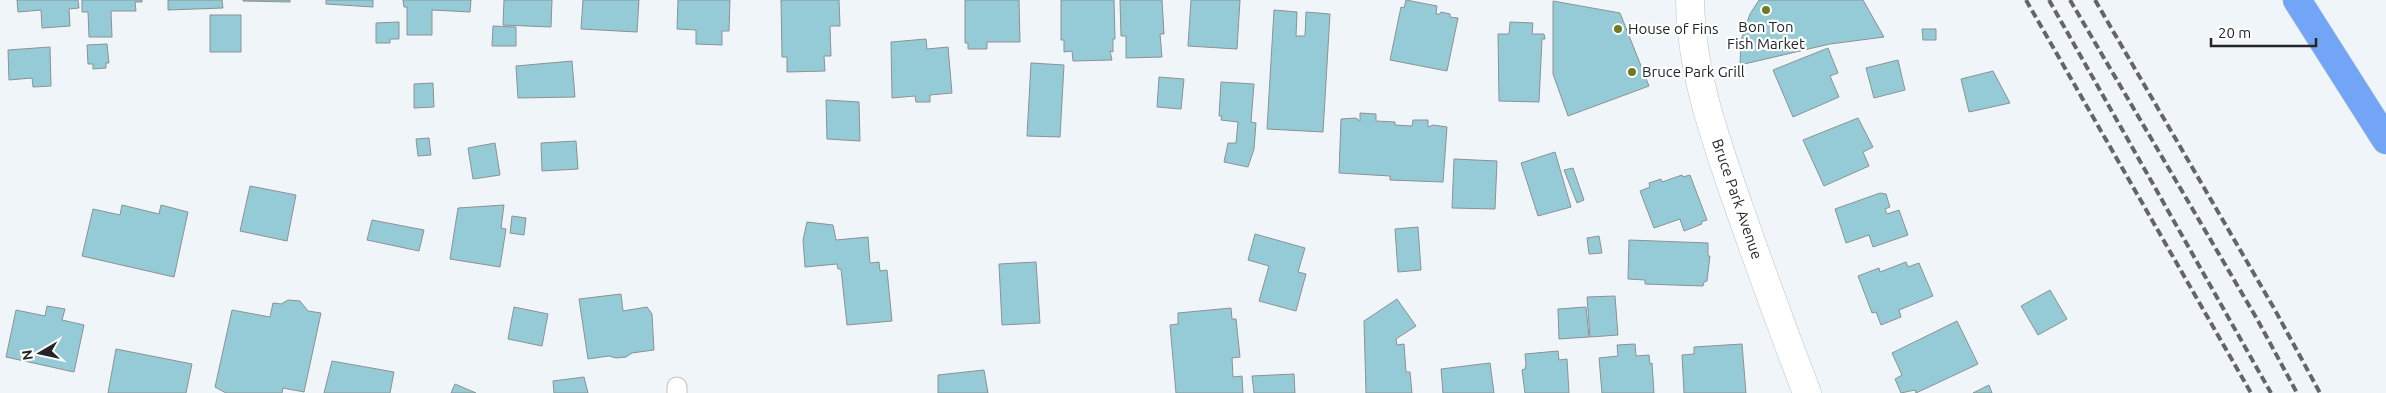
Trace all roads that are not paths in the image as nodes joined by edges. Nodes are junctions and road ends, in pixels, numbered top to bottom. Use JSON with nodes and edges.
{"nodes":[{"id":1,"x":1690,"y":0,"type":"edge"},
{"id":2,"x":2297,"y":0,"type":"edge"},
{"id":3,"x":2386,"y":140,"type":"edge"},
{"id":4,"x":1807,"y":393,"type":"edge"}],
"edges":[{"from":1,"to":4,"type":"street","name":"Bruce Park Avenue"},
{"from":2,"to":3,"type":"highway"}]}
